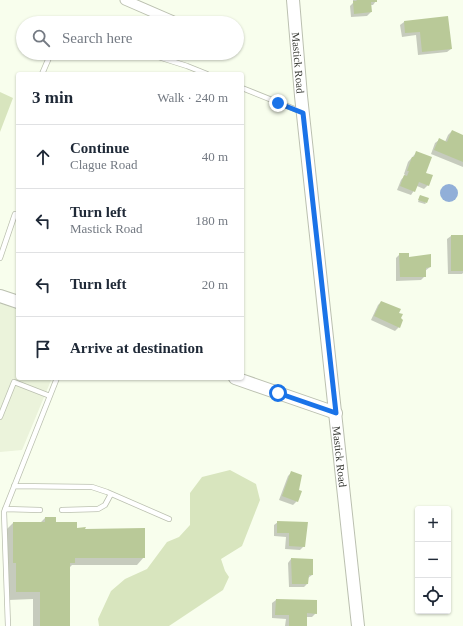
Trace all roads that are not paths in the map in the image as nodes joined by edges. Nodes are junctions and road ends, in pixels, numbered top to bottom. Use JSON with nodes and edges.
{"nodes":[{"id":1,"x":126,"y":0,"type":"edge"},
{"id":2,"x":293,"y":0,"type":"edge"},
{"id":3,"x":162,"y":16,"type":"edge"},
{"id":4,"x":48,"y":60,"type":"edge"},
{"id":5,"x":168,"y":60,"type":"edge"},
{"id":6,"x":43,"y":72,"type":"edge"},
{"id":7,"x":202,"y":72,"type":"edge"},
{"id":8,"x":244,"y":89,"type":"edge"},
{"id":9,"x":303,"y":113,"type":"junction"},
{"id":10,"x":15,"y":214,"type":"dead end"},
{"id":11,"x":0,"y":258,"type":"edge"},
{"id":12,"x":0,"y":296,"type":"edge"},
{"id":13,"x":16,"y":301,"type":"edge"},
{"id":14,"x":56,"y":380,"type":"edge"},
{"id":15,"x":241,"y":380,"type":"edge"},
{"id":16,"x":50,"y":396,"type":"junction"},
{"id":17,"x":336,"y":413,"type":"junction"},
{"id":18,"x":0,"y":417,"type":"edge"},
{"id":19,"x":14,"y":486,"type":"junction"},
{"id":20,"x":111,"y":494,"type":"junction"},
{"id":21,"x":5,"y":509,"type":"junction"},
{"id":22,"x":40,"y":510,"type":"dead end"},
{"id":23,"x":62,"y":510,"type":"dead end"},
{"id":24,"x":169,"y":519,"type":"dead end"},
{"id":25,"x":8,"y":626,"type":"edge"},
{"id":26,"x":358,"y":626,"type":"edge"}],
"edges":[{"from":1,"to":3,"type":"street"},
{"from":2,"to":9,"type":"street","name":"Mastick Road"},
{"from":4,"to":6,"type":"lane"},
{"from":5,"to":7,"type":"lane"},
{"from":8,"to":9,"type":"lane"},
{"from":9,"to":17,"type":"street","name":"Mastick Road"},
{"from":10,"to":11,"type":"lane"},
{"from":12,"to":13,"type":"street"},
{"from":14,"to":16,"type":"lane"},
{"from":15,"to":17,"type":"street"},
{"from":16,"to":18,"type":"lane"},
{"from":16,"to":19,"type":"lane"},
{"from":17,"to":26,"type":"street","name":"Mastick Road"},
{"from":19,"to":20,"type":"lane"},
{"from":19,"to":21,"type":"lane"},
{"from":20,"to":23,"type":"lane"},
{"from":20,"to":24,"type":"lane"},
{"from":21,"to":22,"type":"lane"},
{"from":21,"to":25,"type":"lane"}]}
